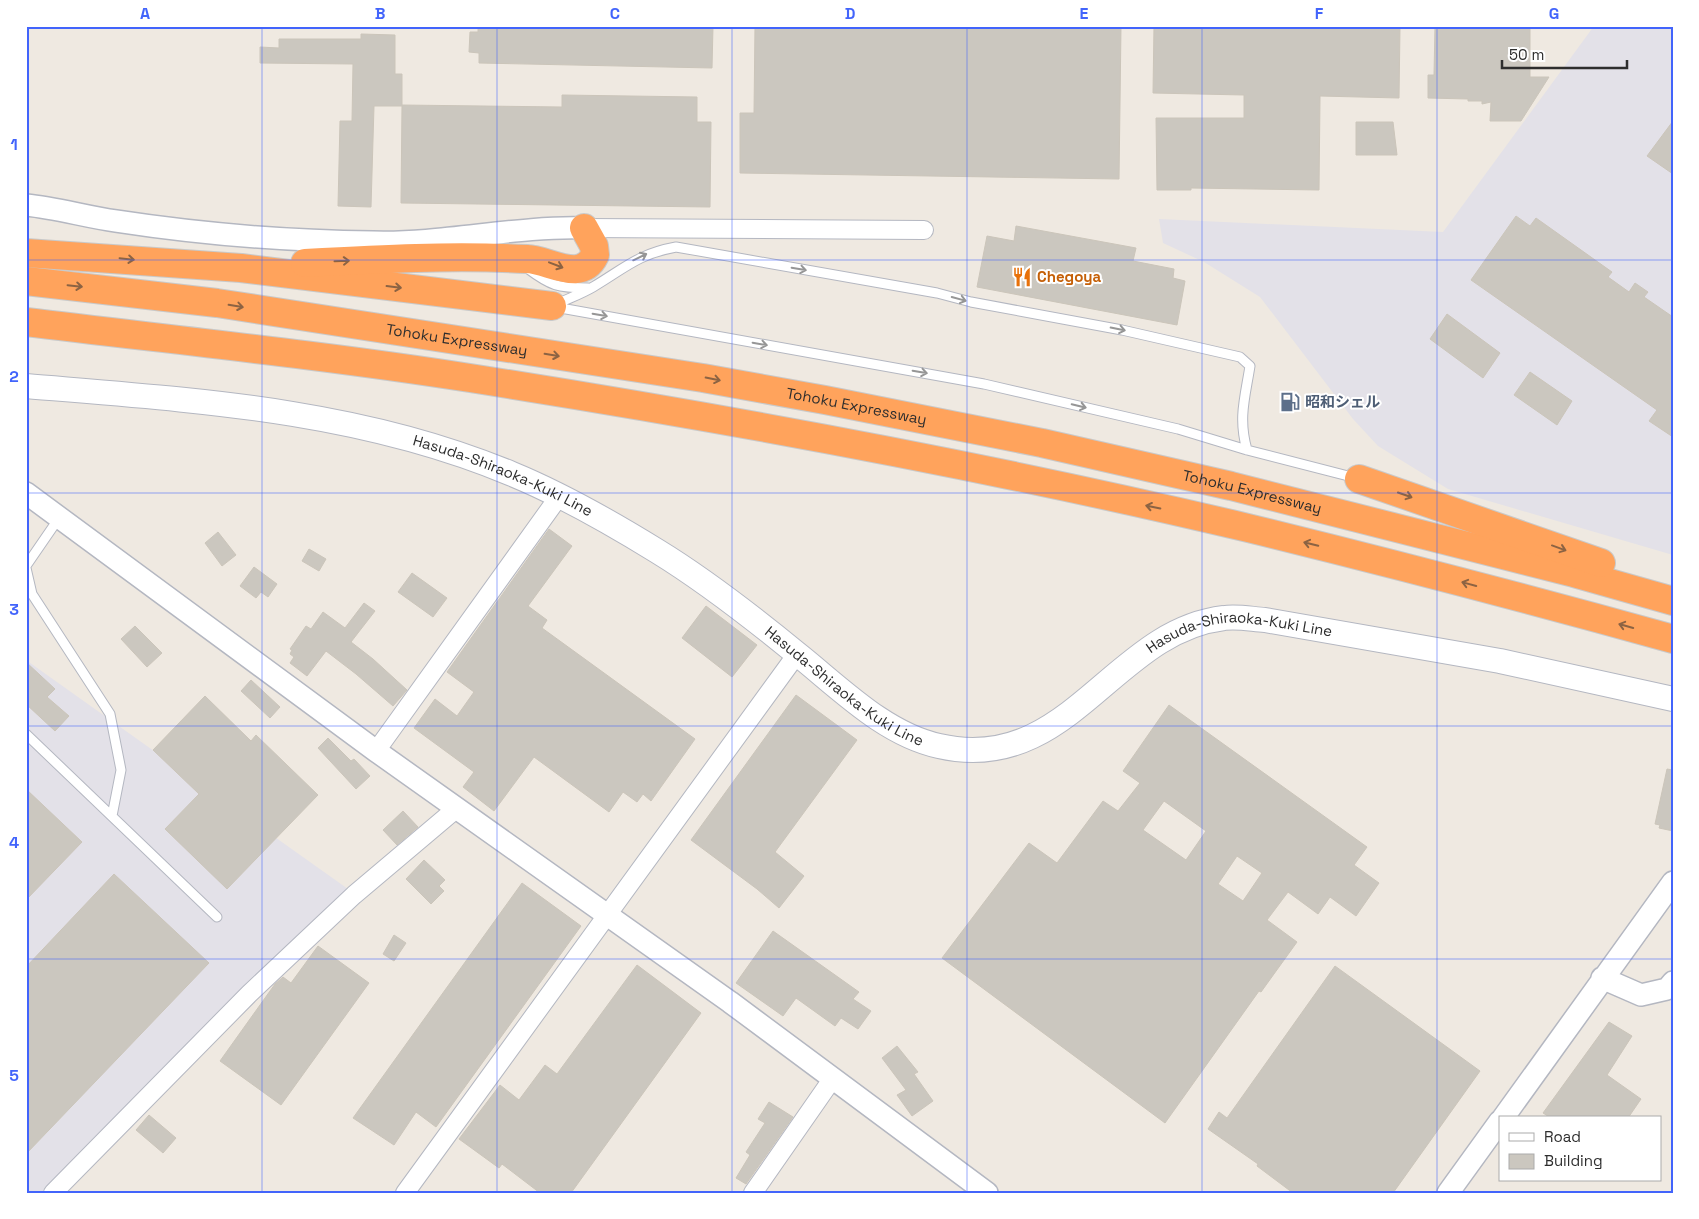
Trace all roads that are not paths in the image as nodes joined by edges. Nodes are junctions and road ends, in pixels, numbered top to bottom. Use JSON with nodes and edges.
{"nodes":[{"id":1,"x":26,"y":205,"type":"edge"},
{"id":2,"x":584,"y":228,"type":"junction"},
{"id":3,"x":924,"y":230,"type":"dead end"},
{"id":4,"x":26,"y":252,"type":"edge"},
{"id":5,"x":512,"y":258,"type":"junction"},
{"id":6,"x":241,"y":268,"type":"junction"},
{"id":7,"x":26,"y":281,"type":"edge"},
{"id":8,"x":592,"y":288,"type":"junction"},
{"id":9,"x":552,"y":306,"type":"junction"},
{"id":10,"x":26,"y":322,"type":"edge"},
{"id":11,"x":26,"y":386,"type":"edge"},
{"id":12,"x":1248,"y":450,"type":"junction"},
{"id":13,"x":1359,"y":479,"type":"joint"},
{"id":14,"x":26,"y":493,"type":"edge"},
{"id":15,"x":560,"y":496,"type":"junction"},
{"id":16,"x":59,"y":517,"type":"junction"},
{"id":17,"x":26,"y":567,"type":"edge"},
{"id":18,"x":1673,"y":590,"type":"edge"},
{"id":19,"x":1673,"y":600,"type":"edge"},
{"id":20,"x":1673,"y":639,"type":"edge"},
{"id":21,"x":798,"y":654,"type":"junction"},
{"id":22,"x":1673,"y":699,"type":"edge"},
{"id":23,"x":26,"y":734,"type":"edge"},
{"id":24,"x":376,"y":751,"type":"junction"},
{"id":25,"x":457,"y":808,"type":"junction"},
{"id":26,"x":112,"y":816,"type":"junction"},
{"id":27,"x":1673,"y":882,"type":"edge"},
{"id":28,"x":609,"y":915,"type":"junction"},
{"id":29,"x":217,"y":917,"type":"dead end"},
{"id":30,"x":1602,"y":978,"type":"junction"},
{"id":31,"x":1673,"y":982,"type":"edge"},
{"id":32,"x":833,"y":1078,"type":"junction"},
{"id":33,"x":1504,"y":1116,"type":"edge"},
{"id":34,"x":1499,"y":1122,"type":"edge"},
{"id":35,"x":60,"y":1191,"type":"edge"},
{"id":36,"x":405,"y":1193,"type":"edge"},
{"id":37,"x":753,"y":1193,"type":"edge"},
{"id":38,"x":987,"y":1193,"type":"edge"},
{"id":39,"x":1448,"y":1193,"type":"edge"}],
"edges":[{"from":1,"to":2,"type":"street"},
{"from":2,"to":3,"type":"street"},
{"from":5,"to":2,"type":"highway","one_way":true},
{"from":4,"to":6,"type":"highway","one_way":true},
{"from":6,"to":5,"type":"highway","one_way":true},
{"from":5,"to":8,"type":"lane"},
{"from":6,"to":9,"type":"highway","one_way":true},
{"from":7,"to":19,"type":"highway","name":"Tohoku Expressway","one_way":true},
{"from":8,"to":9,"type":"lane"},
{"from":8,"to":12,"type":"lane","one_way":true},
{"from":9,"to":12,"type":"lane","one_way":true},
{"from":20,"to":10,"type":"highway","one_way":true},
{"from":11,"to":15,"type":"main road","name":"Hasuda-Shiraoka-Kuki Line"},
{"from":12,"to":13,"type":"lane"},
{"from":13,"to":18,"type":"highway","one_way":true},
{"from":14,"to":16,"type":"street"},
{"from":15,"to":21,"type":"main road","name":"Hasuda-Shiraoka-Kuki Line"},
{"from":15,"to":24,"type":"street"},
{"from":16,"to":17,"type":"lane"},
{"from":16,"to":24,"type":"street"},
{"from":17,"to":26,"type":"lane"},
{"from":21,"to":22,"type":"main road","name":"Hasuda-Shiraoka-Kuki Line"},
{"from":21,"to":28,"type":"street"},
{"from":23,"to":26,"type":"lane"},
{"from":24,"to":25,"type":"street"},
{"from":25,"to":28,"type":"street"},
{"from":25,"to":35,"type":"street"},
{"from":26,"to":29,"type":"lane"},
{"from":27,"to":30,"type":"street"},
{"from":28,"to":32,"type":"street"},
{"from":28,"to":36,"type":"street"},
{"from":30,"to":31,"type":"street"},
{"from":30,"to":33,"type":"street"},
{"from":32,"to":37,"type":"street"},
{"from":32,"to":38,"type":"street"},
{"from":34,"to":39,"type":"street"}]}
